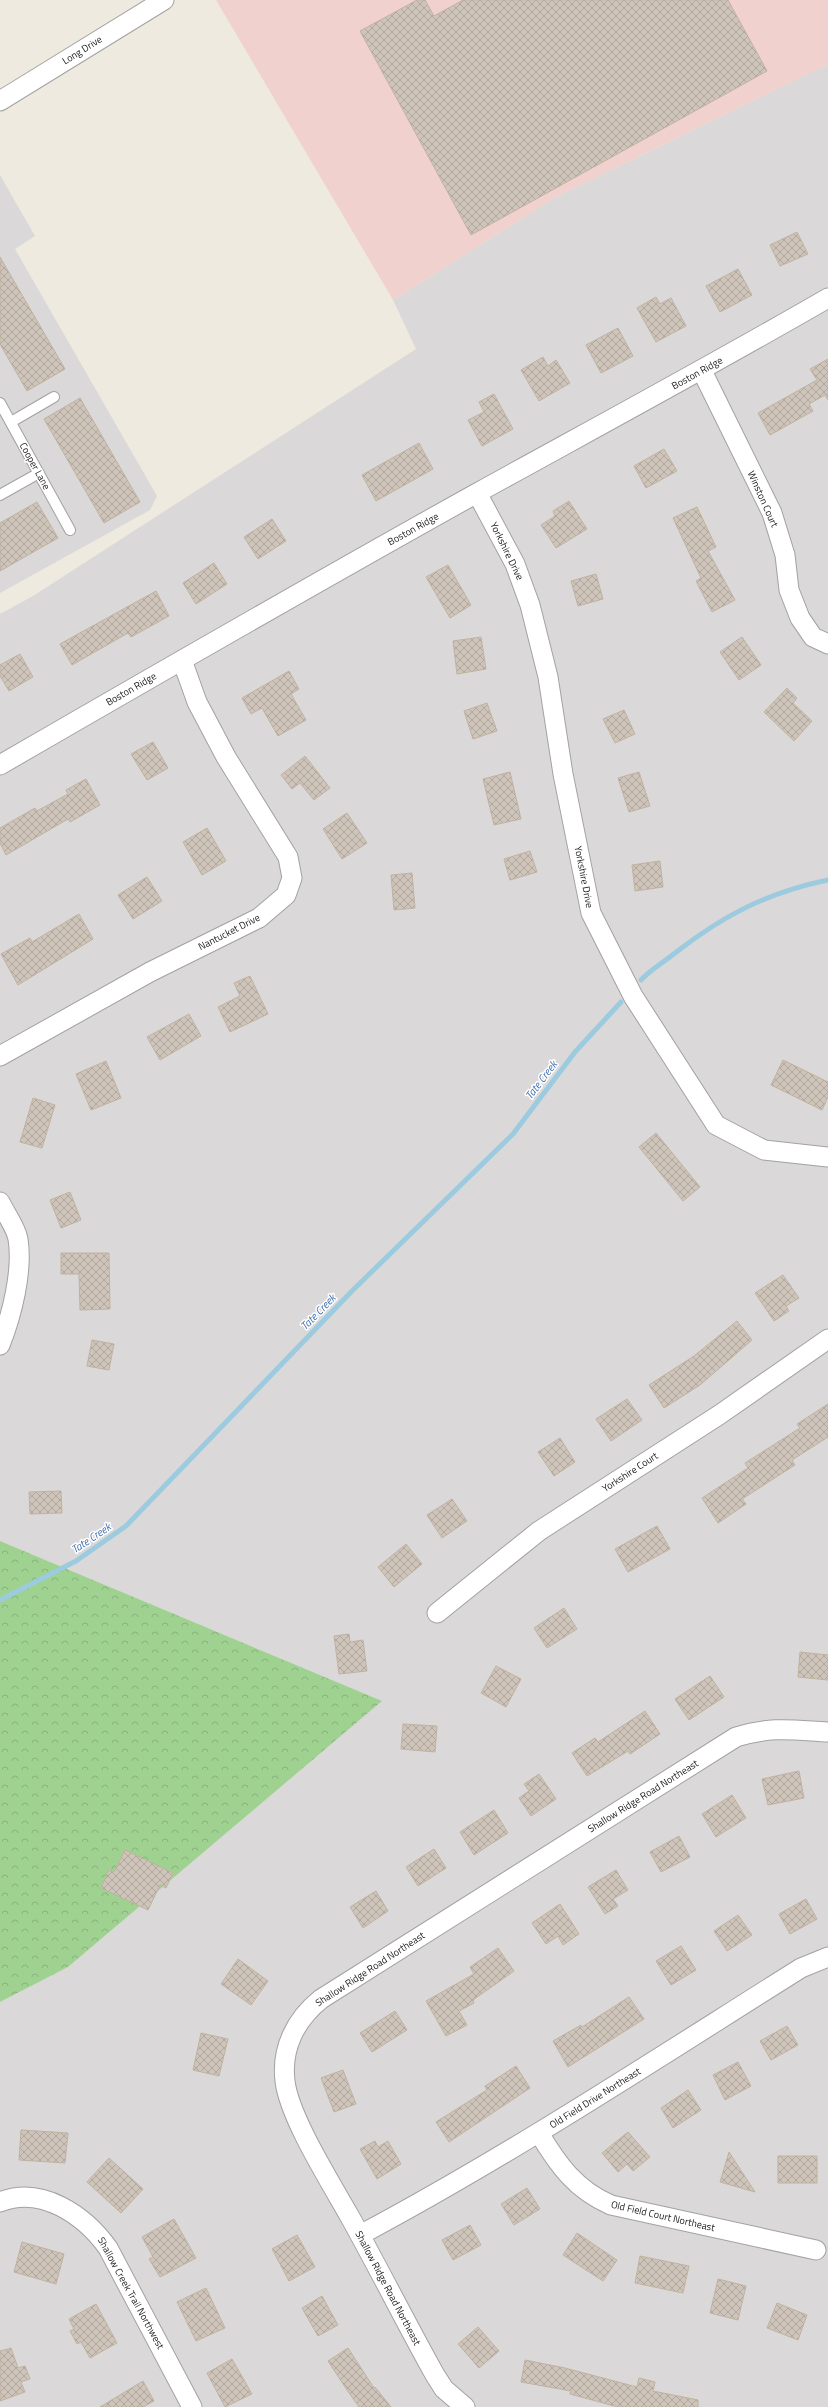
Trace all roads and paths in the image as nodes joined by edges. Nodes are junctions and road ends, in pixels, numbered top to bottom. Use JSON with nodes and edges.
{"nodes":[{"id":1,"x":164,"y":0,"type":"edge"},
{"id":2,"x":0,"y":101,"type":"edge"},
{"id":3,"x":828,"y":298,"type":"edge"},
{"id":4,"x":702,"y":371,"type":"junction"},
{"id":5,"x":54,"y":397,"type":"dead end"},
{"id":6,"x":0,"y":403,"type":"edge"},
{"id":7,"x":11,"y":422,"type":"junction"},
{"id":8,"x":39,"y":473,"type":"junction"},
{"id":9,"x":477,"y":493,"type":"junction"},
{"id":10,"x":0,"y":495,"type":"edge"},
{"id":11,"x":70,"y":530,"type":"dead end"},
{"id":12,"x":828,"y":644,"type":"edge"},
{"id":13,"x":182,"y":660,"type":"junction"},
{"id":14,"x":0,"y":765,"type":"edge"},
{"id":15,"x":0,"y":1056,"type":"edge"},
{"id":16,"x":828,"y":1157,"type":"edge"},
{"id":17,"x":0,"y":1202,"type":"edge"},
{"id":18,"x":828,"y":1339,"type":"edge"},
{"id":19,"x":0,"y":1345,"type":"edge"},
{"id":20,"x":437,"y":1612,"type":"dead end"},
{"id":21,"x":828,"y":1732,"type":"edge"},
{"id":22,"x":828,"y":1957,"type":"edge"},
{"id":23,"x":539,"y":2133,"type":"junction"},
{"id":24,"x":0,"y":2202,"type":"edge"},
{"id":25,"x":360,"y":2235,"type":"junction"},
{"id":26,"x":816,"y":2250,"type":"dead end"},
{"id":27,"x":192,"y":2407,"type":"edge"},
{"id":28,"x":465,"y":2407,"type":"edge"}],
"edges":[{"from":1,"to":2,"type":"street","name":"Long Drive"},
{"from":3,"to":4,"type":"street","name":"Boston Ridge"},
{"from":4,"to":9,"type":"street","name":"Boston Ridge"},
{"from":4,"to":12,"type":"street","name":"Winston Court"},
{"from":5,"to":7,"type":"lane"},
{"from":6,"to":7,"type":"lane","name":"Cooper Lane"},
{"from":7,"to":8,"type":"lane","name":"Cooper Lane"},
{"from":8,"to":10,"type":"lane"},
{"from":8,"to":11,"type":"lane","name":"Cooper Lane"},
{"from":9,"to":13,"type":"street","name":"Boston Ridge"},
{"from":9,"to":16,"type":"street","name":"Yorkshire Drive"},
{"from":13,"to":14,"type":"street","name":"Boston Ridge"},
{"from":13,"to":15,"type":"street","name":"Nantucket Drive"},
{"from":17,"to":19,"type":"street"},
{"from":18,"to":20,"type":"street","name":"Yorkshire Court"},
{"from":21,"to":25,"type":"street","name":"Shallow Ridge Road Northeast"},
{"from":22,"to":23,"type":"street","name":"Old Field Drive Northeast"},
{"from":23,"to":25,"type":"street","name":"Old Field Drive Northeast"},
{"from":23,"to":26,"type":"street","name":"Old Field Court Northeast"},
{"from":24,"to":27,"type":"street","name":"Shallow Creek Trail Northwest"},
{"from":25,"to":28,"type":"street","name":"Shallow Ridge Road Northeast"}]}
